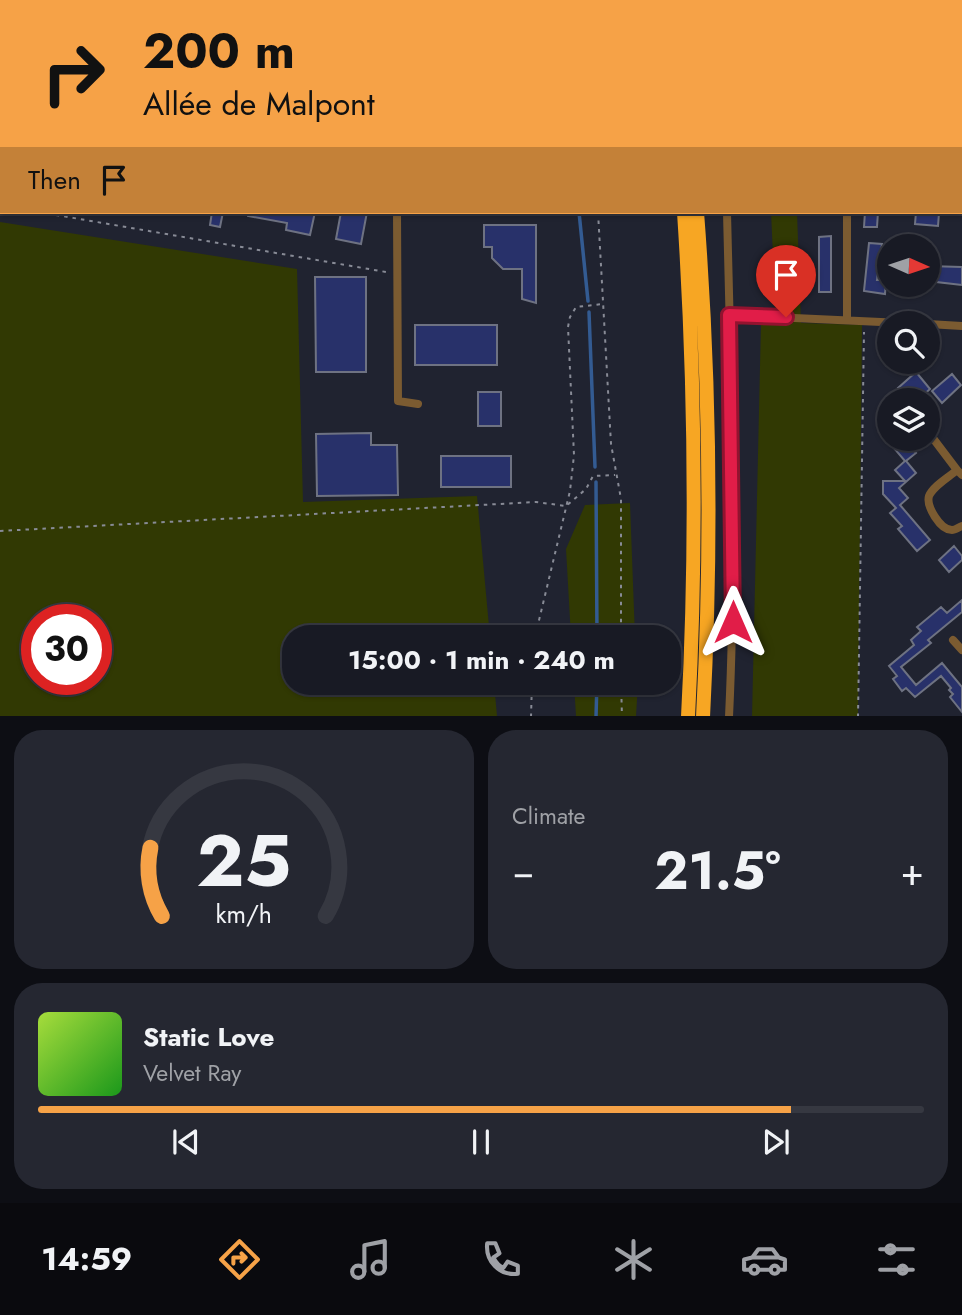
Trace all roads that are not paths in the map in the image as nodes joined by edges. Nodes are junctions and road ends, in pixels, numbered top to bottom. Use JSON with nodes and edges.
{"nodes":[{"id":1,"x":397,"y":214,"type":"edge"},
{"id":2,"x":676,"y":214,"type":"edge"},
{"id":3,"x":684,"y":214,"type":"edge"},
{"id":4,"x":697,"y":214,"type":"edge"},
{"id":5,"x":703,"y":214,"type":"edge"},
{"id":6,"x":727,"y":214,"type":"edge"},
{"id":7,"x":847,"y":214,"type":"edge"},
{"id":8,"x":704,"y":305,"type":"junction"},
{"id":9,"x":729,"y":315,"type":"junction"},
{"id":10,"x":847,"y":320,"type":"junction"},
{"id":11,"x":877,"y":322,"type":"edge"},
{"id":12,"x":940,"y":325,"type":"edge"},
{"id":13,"x":962,"y":326,"type":"edge"},
{"id":14,"x":418,"y":404,"type":"dead end"},
{"id":15,"x":691,"y":415,"type":"junction"},
{"id":16,"x":940,"y":447,"type":"edge"},
{"id":17,"x":960,"y":472,"type":"edge"},
{"id":18,"x":962,"y":526,"type":"edge"},
{"id":19,"x":953,"y":640,"type":"dead end"},
{"id":20,"x":962,"y":650,"type":"edge"},
{"id":21,"x":688,"y":716,"type":"edge"},
{"id":22,"x":703,"y":716,"type":"edge"},
{"id":23,"x":729,"y":716,"type":"edge"}],
"edges":[{"from":1,"to":14,"type":"street"},
{"from":2,"to":15,"type":"highway"},
{"from":3,"to":15,"type":"highway"},
{"from":4,"to":8,"type":"highway"},
{"from":5,"to":8,"type":"highway"},
{"from":6,"to":9,"type":"street"},
{"from":7,"to":10,"type":"street"},
{"from":8,"to":22,"type":"highway"},
{"from":9,"to":10,"type":"street"},
{"from":9,"to":23,"type":"street"},
{"from":10,"to":11,"type":"street"},
{"from":12,"to":13,"type":"street"},
{"from":15,"to":21,"type":"highway"},
{"from":16,"to":17,"type":"street"},
{"from":17,"to":18,"type":"street"},
{"from":19,"to":20,"type":"street"}]}
